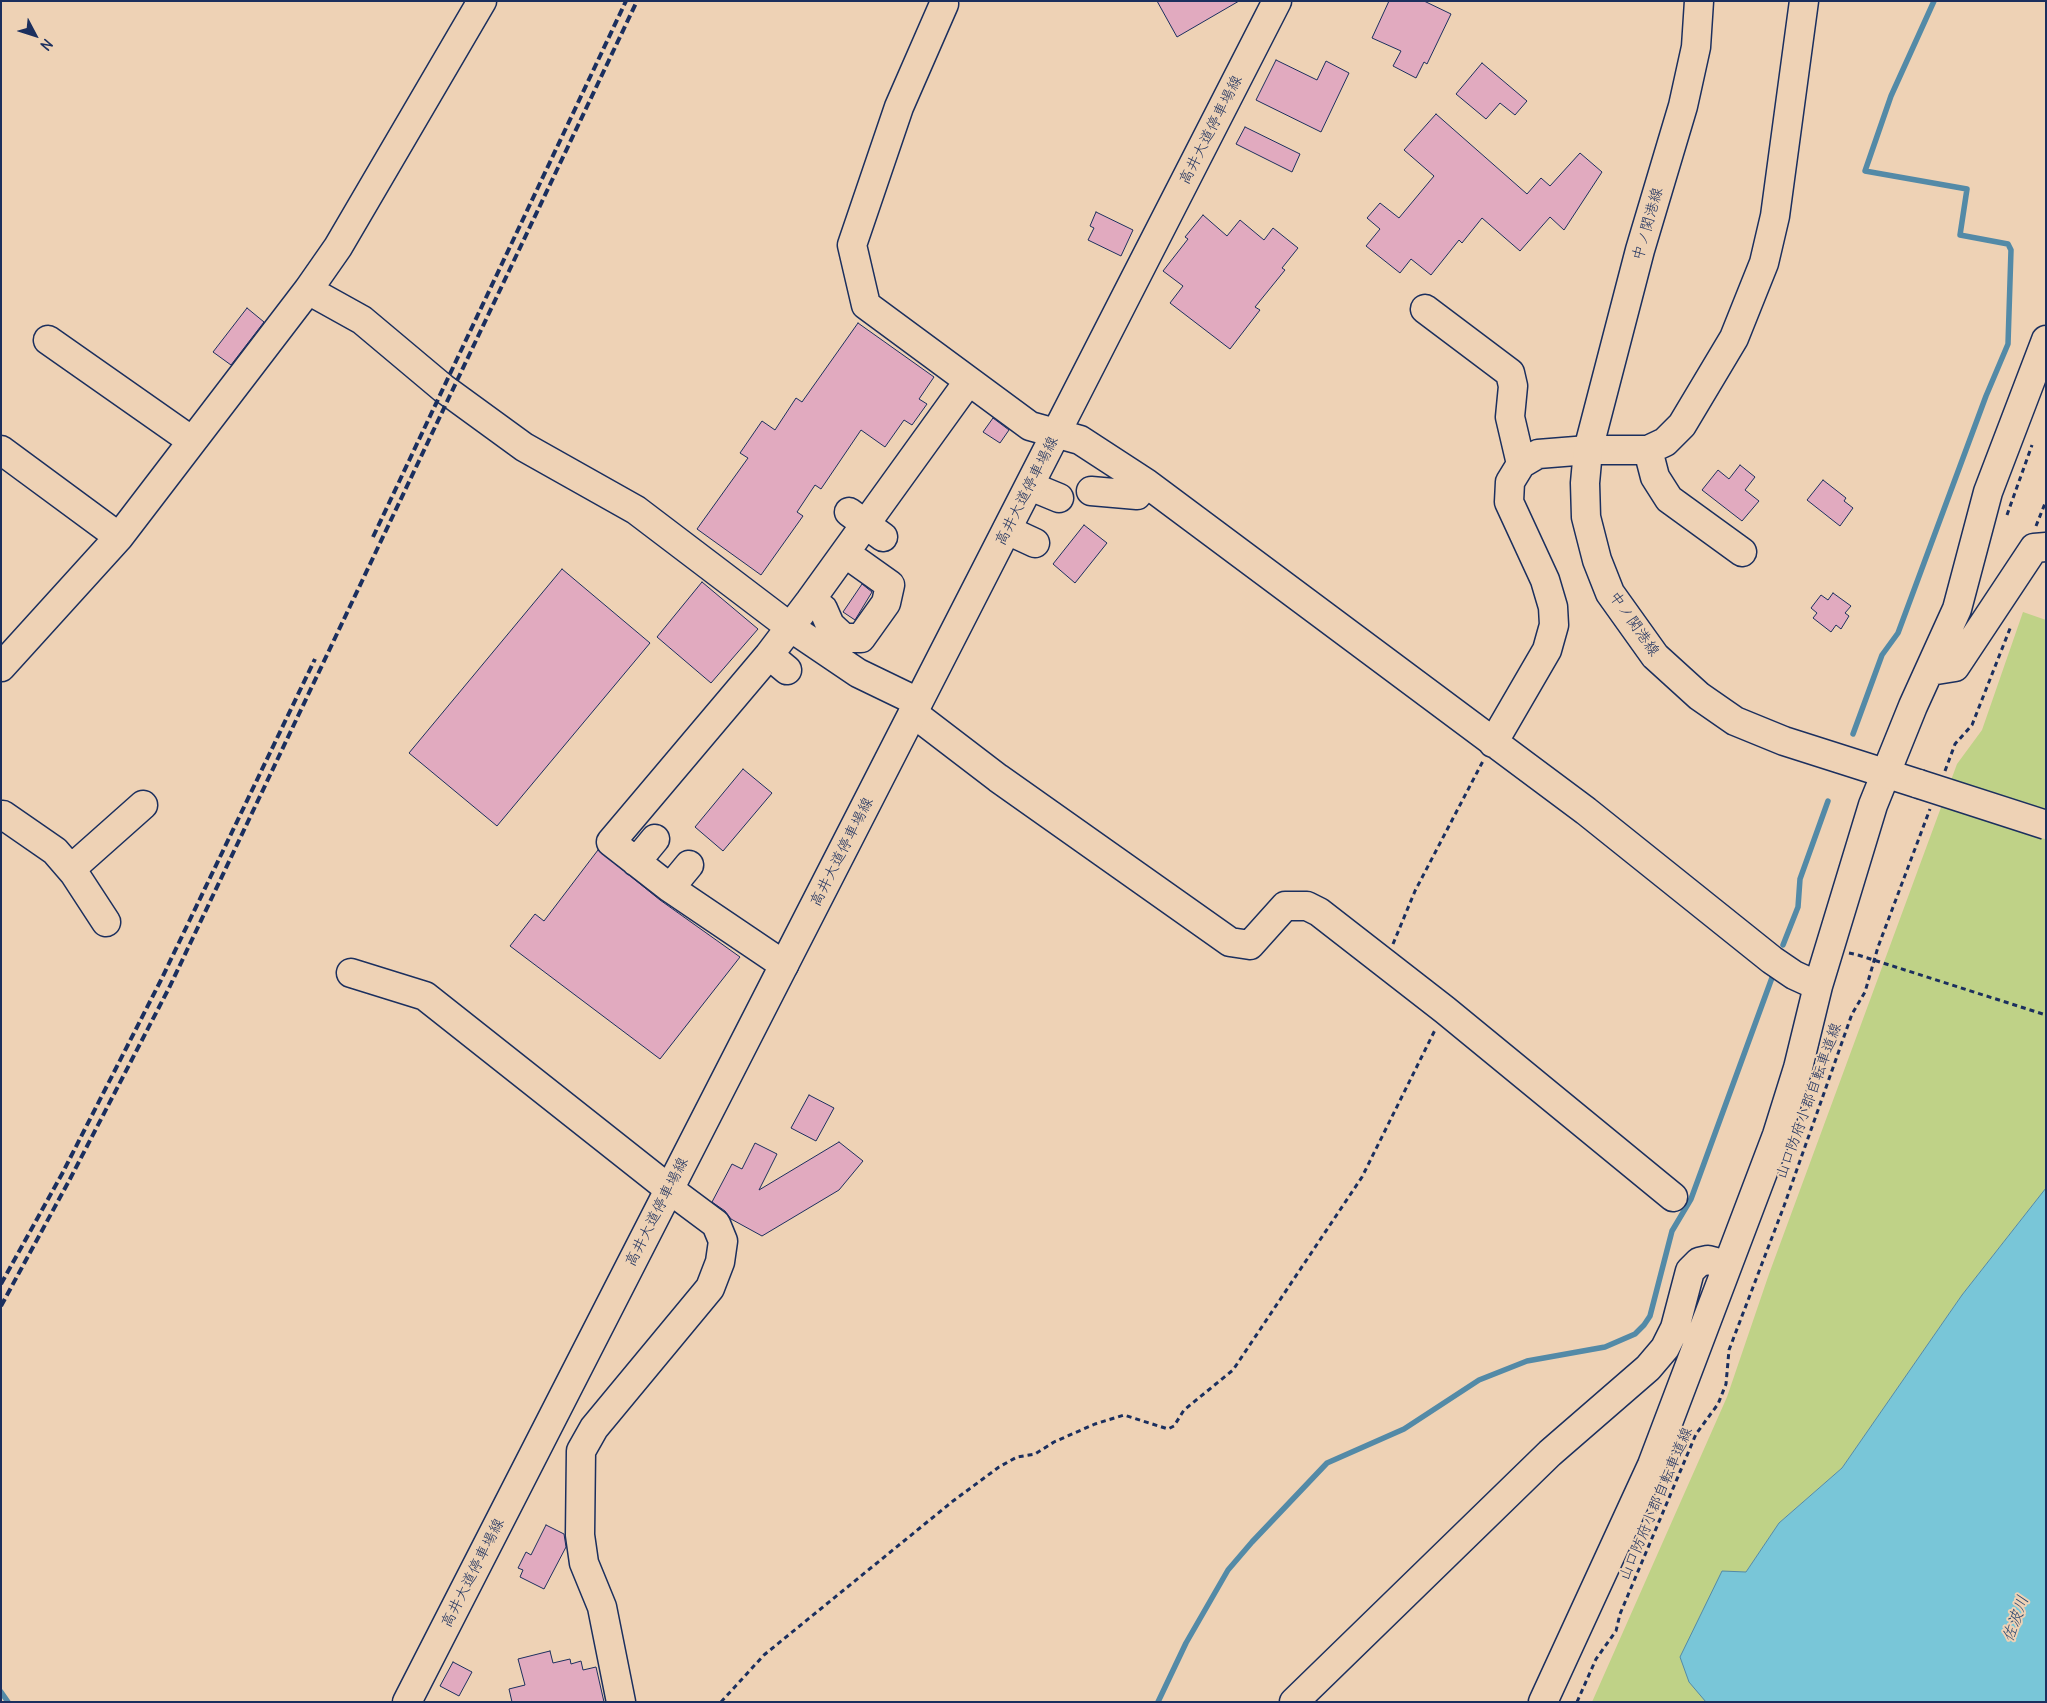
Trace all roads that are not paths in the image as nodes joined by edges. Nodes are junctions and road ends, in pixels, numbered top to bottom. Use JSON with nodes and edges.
{"nodes":[{"id":1,"x":482,"y":1,"type":"edge"},
{"id":2,"x":1277,"y":1,"type":"edge"},
{"id":3,"x":1699,"y":1,"type":"edge"},
{"id":4,"x":1804,"y":1,"type":"edge"},
{"id":5,"x":944,"y":4,"type":"dead end"},
{"id":6,"x":308,"y":290,"type":"junction"},
{"id":7,"x":1425,"y":308,"type":"dead end"},
{"id":8,"x":48,"y":340,"type":"dead end"},
{"id":9,"x":2046,"y":340,"type":"edge"},
{"id":10,"x":968,"y":382,"type":"junction"},
{"id":11,"x":1057,"y":432,"type":"junction"},
{"id":12,"x":192,"y":442,"type":"junction"},
{"id":13,"x":1,"y":450,"type":"edge"},
{"id":14,"x":1588,"y":450,"type":"junction"},
{"id":15,"x":1648,"y":450,"type":"junction"},
{"id":16,"x":1521,"y":464,"type":"junction"},
{"id":17,"x":1146,"y":483,"type":"junction"},
{"id":18,"x":1030,"y":486,"type":"junction"},
{"id":19,"x":1091,"y":491,"type":"dead end"},
{"id":20,"x":1059,"y":498,"type":"dead end"},
{"id":21,"x":1007,"y":530,"type":"junction"},
{"id":22,"x":119,"y":537,"type":"junction"},
{"id":23,"x":1035,"y":543,"type":"dead end"},
{"id":24,"x":1742,"y":552,"type":"dead end"},
{"id":25,"x":2037,"y":552,"type":"edge"},
{"id":26,"x":845,"y":553,"type":"junction"},
{"id":27,"x":810,"y":601,"type":"junction"},
{"id":28,"x":790,"y":627,"type":"junction"},
{"id":29,"x":1,"y":667,"type":"edge"},
{"id":30,"x":1938,"y":669,"type":"junction"},
{"id":31,"x":915,"y":707,"type":"junction"},
{"id":32,"x":1493,"y":742,"type":"junction"},
{"id":33,"x":1885,"y":775,"type":"junction"},
{"id":34,"x":143,"y":805,"type":"dead end"},
{"id":35,"x":1,"y":817,"type":"edge"},
{"id":36,"x":2046,"y":825,"type":"edge"},
{"id":37,"x":655,"y":839,"type":"dead end"},
{"id":38,"x":636,"y":862,"type":"junction"},
{"id":39,"x":689,"y":865,"type":"dead end"},
{"id":40,"x":71,"y":869,"type":"junction"},
{"id":41,"x":670,"y":888,"type":"junction"},
{"id":42,"x":106,"y":922,"type":"dead end"},
{"id":43,"x":784,"y":965,"type":"junction"},
{"id":44,"x":351,"y":973,"type":"dead end"},
{"id":45,"x":1818,"y":986,"type":"junction"},
{"id":46,"x":669,"y":1189,"type":"junction"},
{"id":47,"x":1673,"y":1197,"type":"dead end"},
{"id":48,"x":1727,"y":1265,"type":"junction"},
{"id":49,"x":407,"y":1702,"type":"edge"},
{"id":50,"x":621,"y":1702,"type":"edge"},
{"id":51,"x":1294,"y":1702,"type":"edge"},
{"id":52,"x":1543,"y":1702,"type":"edge"}],
"edges":[{"from":1,"to":6,"type":"street"},
{"from":2,"to":11,"type":"street","name":"高井大道停車場線"},
{"from":3,"to":14,"type":"street","name":"中ノ関港線"},
{"from":4,"to":15,"type":"street"},
{"from":5,"to":10,"type":"street"},
{"from":6,"to":12,"type":"street"},
{"from":6,"to":28,"type":"street"},
{"from":7,"to":16,"type":"street"},
{"from":8,"to":12,"type":"street"},
{"from":9,"to":30,"type":"street"},
{"from":10,"to":11,"type":"street"},
{"from":10,"to":26,"type":"street"},
{"from":11,"to":17,"type":"street"},
{"from":11,"to":18,"type":"street","name":"高井大道停車場線"},
{"from":12,"to":22,"type":"street"},
{"from":13,"to":22,"type":"street"},
{"from":14,"to":15,"type":"street"},
{"from":14,"to":16,"type":"street"},
{"from":14,"to":33,"type":"street","name":"中ノ関港線"},
{"from":15,"to":24,"type":"street"},
{"from":16,"to":32,"type":"street"},
{"from":17,"to":19,"type":"street"},
{"from":17,"to":32,"type":"street"},
{"from":18,"to":20,"type":"street"},
{"from":18,"to":21,"type":"street","name":"高井大道停車場線"},
{"from":21,"to":23,"type":"street"},
{"from":21,"to":31,"type":"street","name":"高井大道停車場線"},
{"from":22,"to":29,"type":"street"},
{"from":25,"to":30,"type":"street"},
{"from":26,"to":27,"type":"street"},
{"from":26,"to":27,"type":"street"},
{"from":27,"to":28,"type":"street"},
{"from":28,"to":31,"type":"street"},
{"from":28,"to":38,"type":"street"},
{"from":30,"to":33,"type":"street"},
{"from":31,"to":43,"type":"street","name":"高井大道停車場線"},
{"from":31,"to":47,"type":"street"},
{"from":32,"to":45,"type":"street"},
{"from":33,"to":36,"type":"street","name":"中ノ関港線","bridge":true},
{"from":33,"to":45,"type":"street"},
{"from":34,"to":40,"type":"street"},
{"from":35,"to":40,"type":"street"},
{"from":37,"to":38,"type":"street"},
{"from":38,"to":41,"type":"street"},
{"from":39,"to":41,"type":"street"},
{"from":40,"to":42,"type":"street"},
{"from":41,"to":43,"type":"street"},
{"from":43,"to":46,"type":"street","name":"高井大道停車場線"},
{"from":44,"to":46,"type":"street"},
{"from":45,"to":48,"type":"street"},
{"from":46,"to":49,"type":"street","name":"高井大道停車場線"},
{"from":46,"to":50,"type":"street"},
{"from":48,"to":51,"type":"street"},
{"from":48,"to":52,"type":"street"}]}
